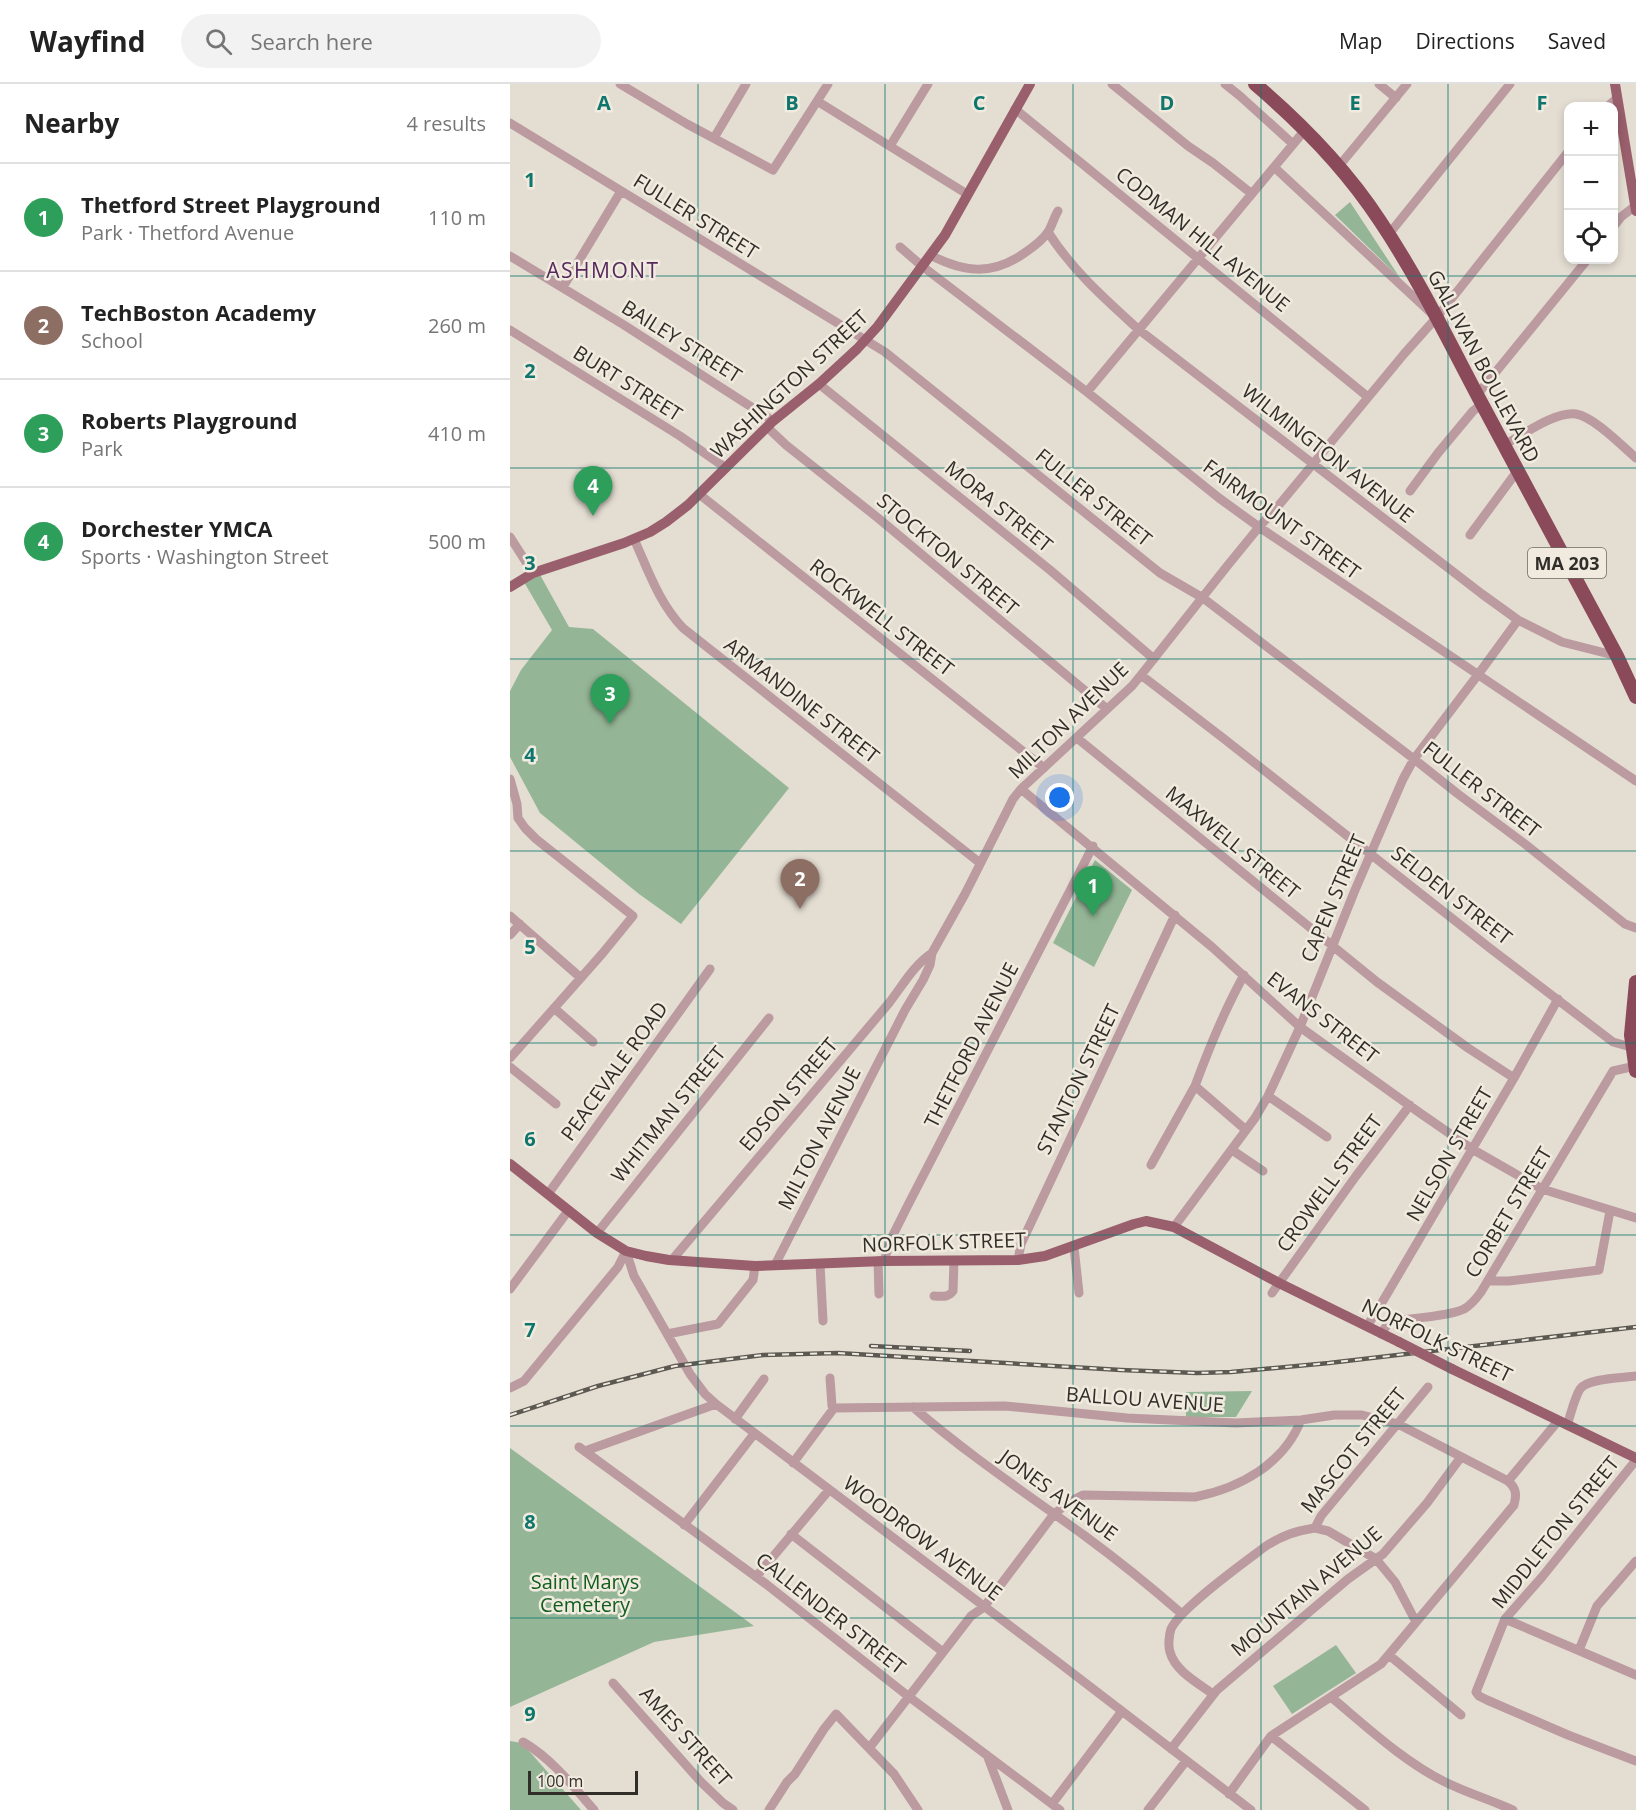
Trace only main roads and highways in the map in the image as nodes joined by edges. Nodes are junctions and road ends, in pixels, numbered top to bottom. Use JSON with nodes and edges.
{"nodes":[{"id":1,"x":1030,"y":84,"type":"edge"},
{"id":2,"x":1255,"y":84,"type":"edge"},
{"id":3,"x":1615,"y":84,"type":"edge"},
{"id":4,"x":1635,"y":199,"type":"edge"},
{"id":5,"x":1636,"y":211,"type":"edge"},
{"id":6,"x":510,"y":587,"type":"edge"},
{"id":7,"x":1636,"y":697,"type":"edge"},
{"id":8,"x":1636,"y":982,"type":"edge"},
{"id":9,"x":1635,"y":1003,"type":"edge"},
{"id":10,"x":1636,"y":1068,"type":"edge"},
{"id":11,"x":510,"y":1164,"type":"edge"},
{"id":12,"x":1636,"y":1459,"type":"edge"}],
"edges":[{"from":1,"to":6,"type":"main road","name":"WASHINGTON STREET"},
{"from":2,"to":7,"type":"highway","name":"GALLIVAN BOULEVARD","number":"MA 203"},
{"from":3,"to":4,"type":"main road"},
{"from":4,"to":5,"type":"main road"},
{"from":8,"to":9,"type":"highway"},
{"from":9,"to":10,"type":"highway"},
{"from":11,"to":12,"type":"main road","name":"NORFOLK STREET","bridge":true}]}
